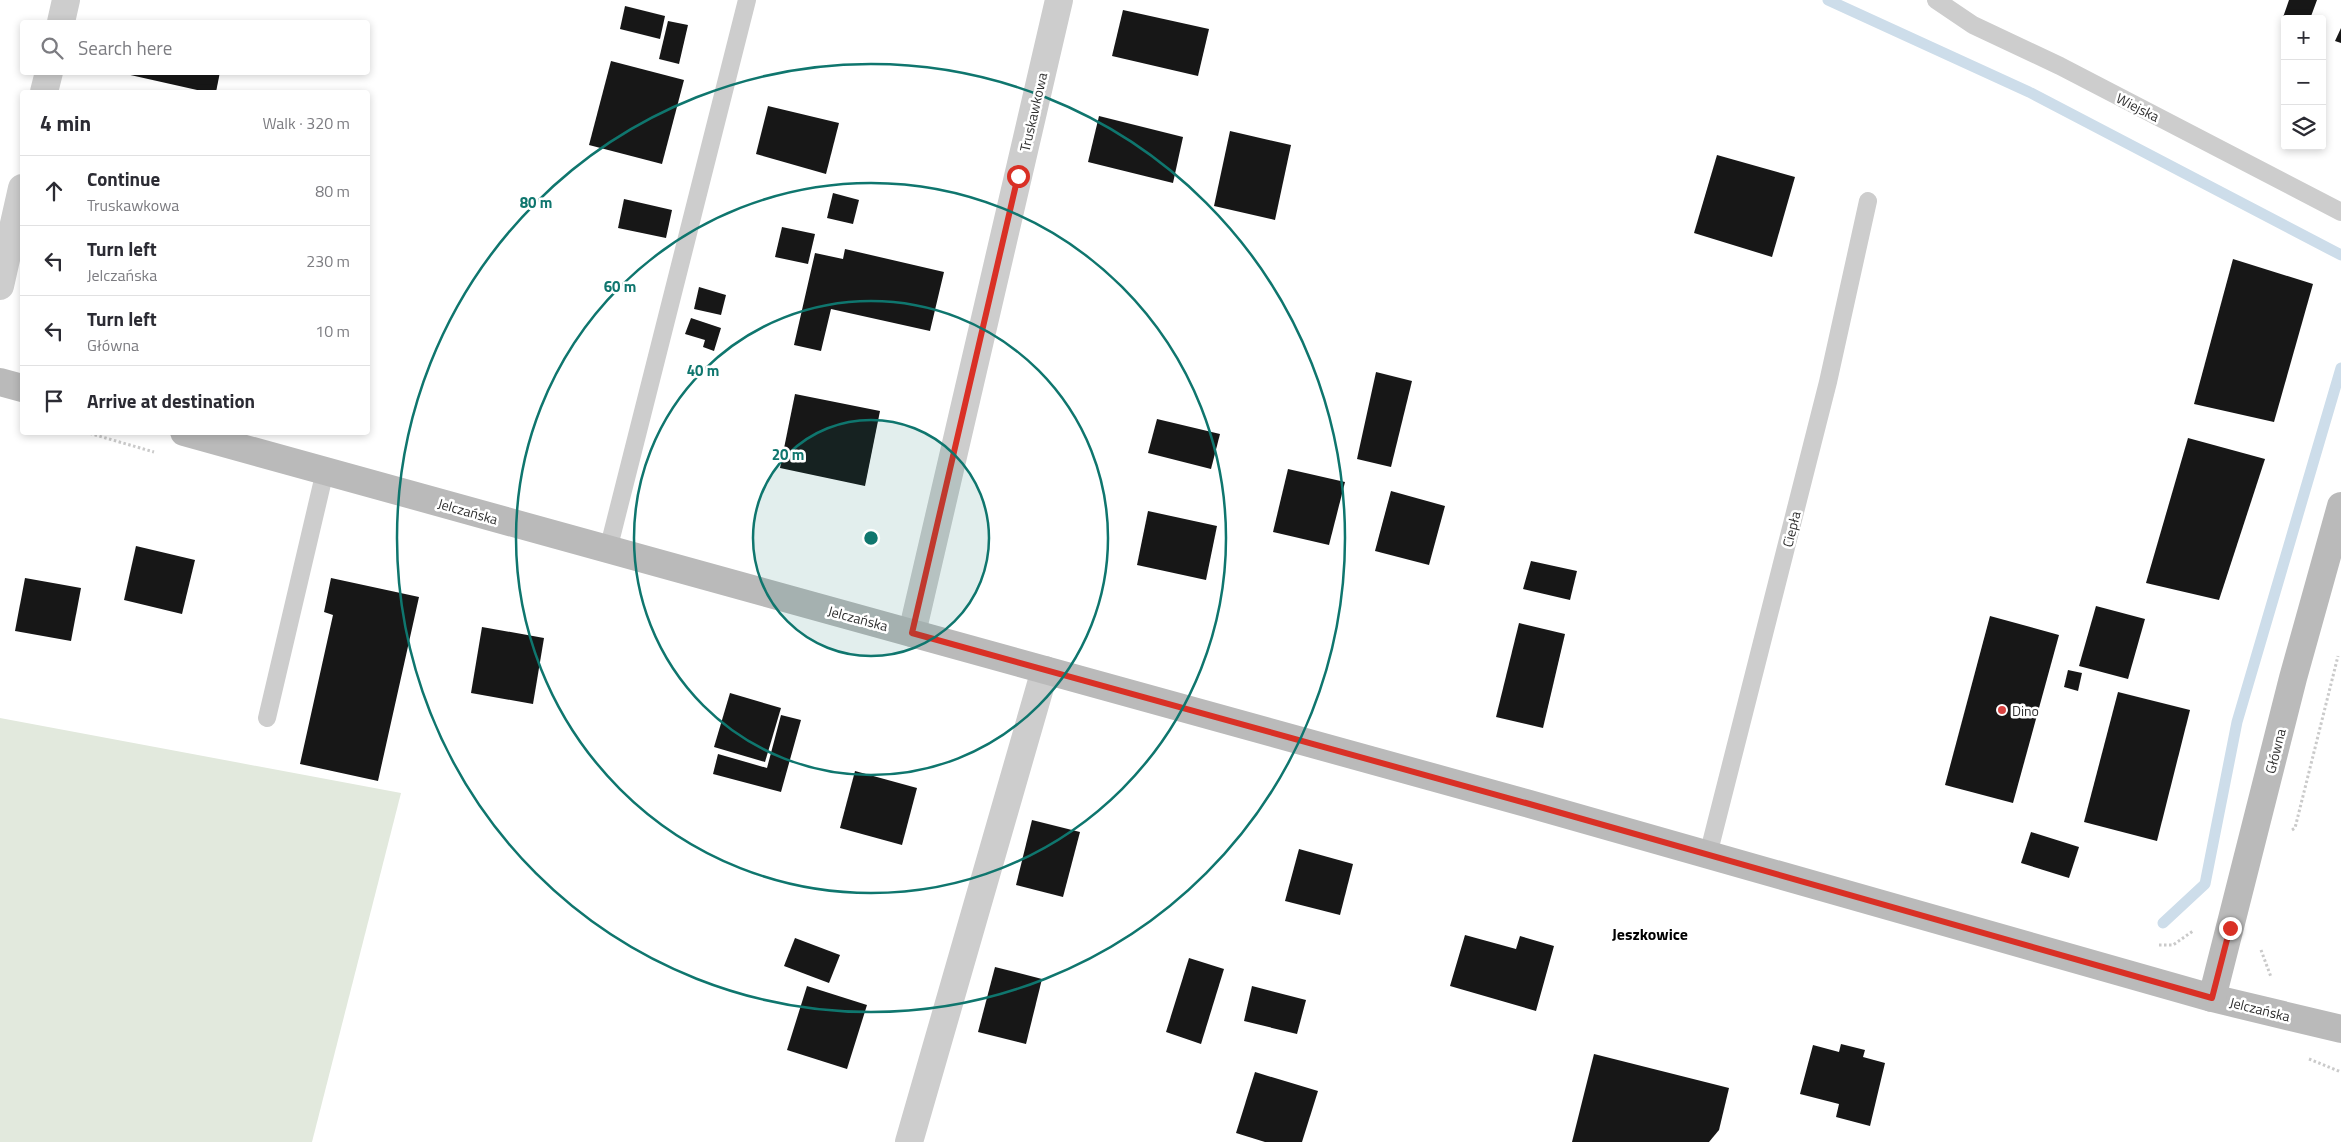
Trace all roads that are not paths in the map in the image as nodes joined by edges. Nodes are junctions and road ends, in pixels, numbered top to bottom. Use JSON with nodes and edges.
{"nodes":[{"id":1,"x":66,"y":0,"type":"edge"},
{"id":2,"x":747,"y":0,"type":"edge"},
{"id":3,"x":1059,"y":0,"type":"edge"},
{"id":4,"x":1936,"y":0,"type":"edge"},
{"id":5,"x":61,"y":20,"type":"edge"},
{"id":6,"x":48,"y":75,"type":"edge"},
{"id":7,"x":44,"y":90,"type":"edge"},
{"id":8,"x":20,"y":197,"type":"edge"},
{"id":9,"x":1868,"y":200,"type":"dead end"},
{"id":10,"x":2341,"y":212,"type":"edge"},
{"id":11,"x":0,"y":286,"type":"edge"},
{"id":12,"x":0,"y":382,"type":"edge"},
{"id":13,"x":20,"y":387,"type":"edge"},
{"id":14,"x":195,"y":435,"type":"edge"},
{"id":15,"x":325,"y":471,"type":"junction"},
{"id":16,"x":2341,"y":506,"type":"edge"},
{"id":17,"x":608,"y":550,"type":"junction"},
{"id":18,"x":912,"y":633,"type":"junction"},
{"id":19,"x":1045,"y":670,"type":"junction"},
{"id":20,"x":267,"y":718,"type":"dead end"},
{"id":21,"x":1708,"y":855,"type":"junction"},
{"id":22,"x":2212,"y":998,"type":"junction"},
{"id":23,"x":2341,"y":1029,"type":"edge"},
{"id":24,"x":909,"y":1142,"type":"edge"}],
"edges":[{"from":1,"to":5,"type":"street"},
{"from":2,"to":17,"type":"lane"},
{"from":3,"to":18,"type":"street","name":"Truskawkowa"},
{"from":4,"to":10,"type":"lane","name":"Wiejska"},
{"from":6,"to":7,"type":"street"},
{"from":8,"to":11,"type":"street"},
{"from":9,"to":21,"type":"lane","name":"Ciepła"},
{"from":12,"to":13,"type":"main road"},
{"from":14,"to":15,"type":"main road","name":"Jelczańska"},
{"from":15,"to":17,"type":"main road","name":"Jelczańska"},
{"from":15,"to":20,"type":"lane"},
{"from":16,"to":22,"type":"main road","name":"Główna"},
{"from":17,"to":18,"type":"main road","name":"Jelczańska"},
{"from":18,"to":19,"type":"main road","name":"Jelczańska"},
{"from":19,"to":21,"type":"main road","name":"Jelczańska"},
{"from":19,"to":24,"type":"street"},
{"from":21,"to":22,"type":"main road","name":"Jelczańska"},
{"from":22,"to":23,"type":"main road","name":"Jelczańska"}]}
